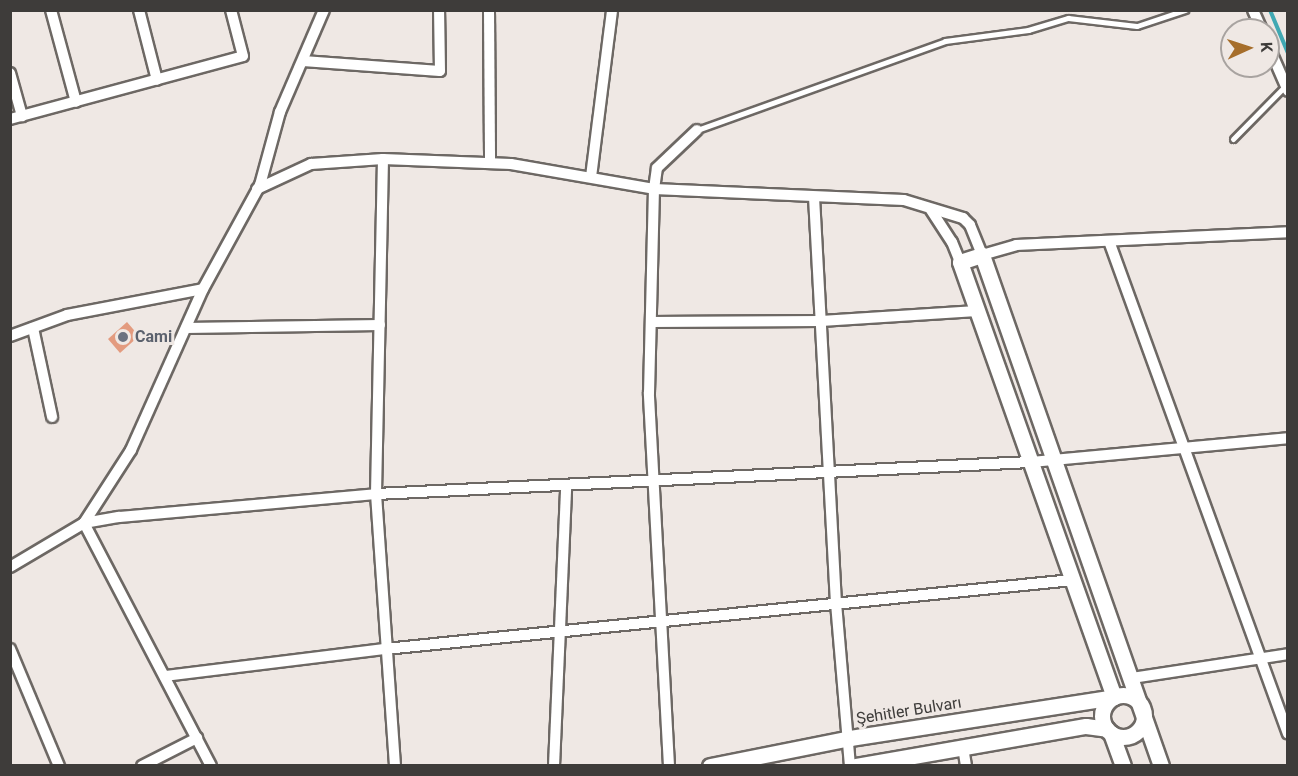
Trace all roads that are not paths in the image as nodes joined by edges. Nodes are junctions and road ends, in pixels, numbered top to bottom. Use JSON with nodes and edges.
{"nodes":[{"id":1,"x":51,"y":10,"type":"edge"},
{"id":2,"x":139,"y":10,"type":"edge"},
{"id":3,"x":231,"y":10,"type":"edge"},
{"id":4,"x":324,"y":10,"type":"edge"},
{"id":5,"x":438,"y":10,"type":"edge"},
{"id":6,"x":489,"y":10,"type":"edge"},
{"id":7,"x":612,"y":10,"type":"edge"},
{"id":8,"x":1185,"y":10,"type":"edge"},
{"id":9,"x":303,"y":61,"type":"junction"},
{"id":10,"x":10,"y":73,"type":"edge"},
{"id":11,"x":1280,"y":74,"type":"edge"},
{"id":12,"x":158,"y":80,"type":"junction"},
{"id":13,"x":1286,"y":89,"type":"edge"},
{"id":14,"x":76,"y":102,"type":"junction"},
{"id":15,"x":16,"y":118,"type":"edge"},
{"id":16,"x":697,"y":130,"type":"joint"},
{"id":17,"x":1233,"y":139,"type":"dead end"},
{"id":18,"x":383,"y":159,"type":"junction"},
{"id":19,"x":490,"y":163,"type":"junction"},
{"id":20,"x":591,"y":177,"type":"junction"},
{"id":21,"x":257,"y":189,"type":"junction"},
{"id":22,"x":654,"y":189,"type":"junction"},
{"id":23,"x":814,"y":197,"type":"junction"},
{"id":24,"x":932,"y":210,"type":"junction"},
{"id":25,"x":1287,"y":232,"type":"edge"},
{"id":26,"x":1109,"y":241,"type":"junction"},
{"id":27,"x":982,"y":255,"type":"junction"},
{"id":28,"x":960,"y":262,"type":"junction"},
{"id":29,"x":203,"y":289,"type":"junction"},
{"id":30,"x":977,"y":311,"type":"junction"},
{"id":31,"x":821,"y":321,"type":"junction"},
{"id":32,"x":651,"y":322,"type":"junction"},
{"id":33,"x":380,"y":325,"type":"junction"},
{"id":34,"x":33,"y":328,"type":"junction"},
{"id":35,"x":186,"y":328,"type":"junction"},
{"id":36,"x":10,"y":336,"type":"edge"},
{"id":37,"x":52,"y":417,"type":"dead end"},
{"id":38,"x":1287,"y":438,"type":"edge"},
{"id":39,"x":1185,"y":447,"type":"junction"},
{"id":40,"x":1054,"y":458,"type":"junction"},
{"id":41,"x":1031,"y":462,"type":"junction"},
{"id":42,"x":829,"y":475,"type":"junction"},
{"id":43,"x":654,"y":482,"type":"junction"},
{"id":44,"x":566,"y":486,"type":"junction"},
{"id":45,"x":376,"y":494,"type":"junction"},
{"id":46,"x":84,"y":523,"type":"junction"},
{"id":47,"x":10,"y":567,"type":"edge"},
{"id":48,"x":1073,"y":580,"type":"junction"},
{"id":49,"x":836,"y":603,"type":"junction"},
{"id":50,"x":661,"y":622,"type":"junction"},
{"id":51,"x":560,"y":634,"type":"junction"},
{"id":52,"x":10,"y":649,"type":"edge"},
{"id":53,"x":385,"y":649,"type":"junction"},
{"id":54,"x":1287,"y":654,"type":"edge"},
{"id":55,"x":1261,"y":658,"type":"junction"},
{"id":56,"x":165,"y":676,"type":"junction"},
{"id":57,"x":1132,"y":678,"type":"junction"},
{"id":58,"x":1114,"y":697,"type":"junction"},
{"id":59,"x":1144,"y":711,"type":"junction"},
{"id":60,"x":1109,"y":731,"type":"junction"},
{"id":61,"x":1287,"y":734,"type":"edge"},
{"id":62,"x":197,"y":738,"type":"junction"},
{"id":63,"x":850,"y":738,"type":"junction"},
{"id":64,"x":963,"y":747,"type":"junction"},
{"id":65,"x":59,"y":765,"type":"edge"},
{"id":66,"x":142,"y":765,"type":"edge"},
{"id":67,"x":211,"y":765,"type":"edge"},
{"id":68,"x":394,"y":765,"type":"edge"},
{"id":69,"x":554,"y":765,"type":"edge"},
{"id":70,"x":669,"y":765,"type":"edge"},
{"id":71,"x":710,"y":765,"type":"edge"},
{"id":72,"x":850,"y":765,"type":"edge"},
{"id":73,"x":856,"y":765,"type":"edge"},
{"id":74,"x":966,"y":765,"type":"edge"},
{"id":75,"x":1123,"y":765,"type":"edge"},
{"id":76,"x":1161,"y":765,"type":"edge"}],
"edges":[{"from":1,"to":14,"type":"street"},
{"from":2,"to":12,"type":"street"},
{"from":3,"to":12,"type":"street"},
{"from":4,"to":9,"type":"street"},
{"from":5,"to":9,"type":"street"},
{"from":6,"to":19,"type":"street"},
{"from":7,"to":20,"type":"street"},
{"from":8,"to":16,"type":"lane"},
{"from":9,"to":21,"type":"street"},
{"from":10,"to":15,"type":"street"},
{"from":11,"to":13,"type":"street"},
{"from":12,"to":14,"type":"street"},
{"from":13,"to":17,"type":"lane"},
{"from":14,"to":15,"type":"street"},
{"from":16,"to":22,"type":"street"},
{"from":18,"to":19,"type":"street"},
{"from":18,"to":21,"type":"street"},
{"from":18,"to":33,"type":"street"},
{"from":19,"to":20,"type":"street"},
{"from":20,"to":22,"type":"street"},
{"from":21,"to":29,"type":"street"},
{"from":22,"to":23,"type":"street"},
{"from":22,"to":32,"type":"street"},
{"from":23,"to":24,"type":"street"},
{"from":23,"to":31,"type":"street"},
{"from":24,"to":27,"type":"street"},
{"from":24,"to":28,"type":"street"},
{"from":25,"to":26,"type":"street"},
{"from":26,"to":27,"type":"street"},
{"from":26,"to":39,"type":"street"},
{"from":27,"to":28,"type":"main road"},
{"from":27,"to":40,"type":"main road"},
{"from":28,"to":30,"type":"main road"},
{"from":29,"to":34,"type":"street"},
{"from":29,"to":35,"type":"street"},
{"from":30,"to":31,"type":"street"},
{"from":30,"to":41,"type":"main road"},
{"from":31,"to":32,"type":"street"},
{"from":31,"to":42,"type":"street"},
{"from":32,"to":43,"type":"street"},
{"from":33,"to":35,"type":"street"},
{"from":33,"to":45,"type":"street"},
{"from":34,"to":36,"type":"street"},
{"from":34,"to":37,"type":"street"},
{"from":35,"to":46,"type":"street"},
{"from":38,"to":39,"type":"street"},
{"from":39,"to":40,"type":"street"},
{"from":39,"to":55,"type":"street"},
{"from":40,"to":41,"type":"street"},
{"from":40,"to":57,"type":"main road"},
{"from":41,"to":42,"type":"street"},
{"from":41,"to":48,"type":"main road"},
{"from":42,"to":43,"type":"street"},
{"from":42,"to":49,"type":"street"},
{"from":43,"to":44,"type":"street"},
{"from":43,"to":50,"type":"street"},
{"from":44,"to":45,"type":"street"},
{"from":44,"to":51,"type":"street"},
{"from":45,"to":46,"type":"street"},
{"from":45,"to":53,"type":"street"},
{"from":46,"to":47,"type":"street"},
{"from":46,"to":56,"type":"street"},
{"from":48,"to":49,"type":"street"},
{"from":48,"to":58,"type":"main road"},
{"from":49,"to":50,"type":"street"},
{"from":49,"to":63,"type":"street"},
{"from":50,"to":51,"type":"street"},
{"from":50,"to":70,"type":"street"},
{"from":51,"to":53,"type":"street"},
{"from":51,"to":69,"type":"street"},
{"from":52,"to":65,"type":"street"},
{"from":53,"to":56,"type":"street"},
{"from":53,"to":68,"type":"street"},
{"from":54,"to":55,"type":"street"},
{"from":55,"to":57,"type":"street"},
{"from":55,"to":61,"type":"street"},
{"from":56,"to":62,"type":"street"},
{"from":57,"to":59,"type":"main road"},
{"from":58,"to":59,"type":"main road","name":"Şehitler Bulvarı"},
{"from":58,"to":60,"type":"main road"},
{"from":58,"to":63,"type":"main road","name":"Şehitler Bulvarı"},
{"from":59,"to":60,"type":"main road"},
{"from":59,"to":76,"type":"main road"},
{"from":60,"to":64,"type":"main road"},
{"from":60,"to":75,"type":"main road"},
{"from":62,"to":66,"type":"street"},
{"from":62,"to":67,"type":"street"},
{"from":63,"to":71,"type":"main road","name":"Şehitler Bulvarı"},
{"from":63,"to":72,"type":"street"},
{"from":64,"to":73,"type":"main road"},
{"from":64,"to":74,"type":"street"}]}
